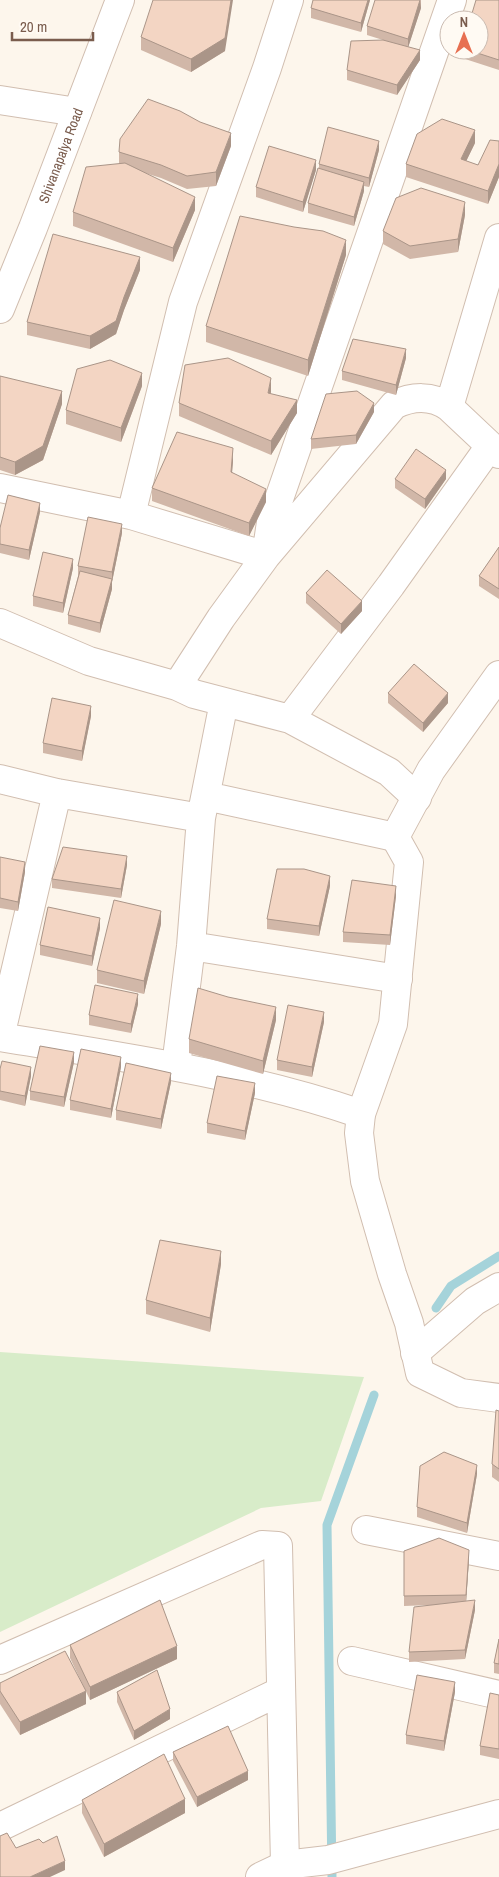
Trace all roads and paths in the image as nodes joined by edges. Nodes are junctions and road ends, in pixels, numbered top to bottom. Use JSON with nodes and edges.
{"nodes":[{"id":1,"x":120,"y":0,"type":"edge"},
{"id":2,"x":288,"y":0,"type":"edge"},
{"id":3,"x":452,"y":0,"type":"edge"},
{"id":4,"x":0,"y":100,"type":"edge"},
{"id":5,"x":77,"y":112,"type":"junction"},
{"id":6,"x":499,"y":238,"type":"edge"},
{"id":7,"x":0,"y":309,"type":"edge"},
{"id":8,"x":449,"y":407,"type":"junction"},
{"id":9,"x":494,"y":450,"type":"edge"},
{"id":10,"x":0,"y":488,"type":"edge"},
{"id":11,"x":131,"y":515,"type":"junction"},
{"id":12,"x":266,"y":556,"type":"junction"},
{"id":13,"x":1,"y":628,"type":"edge"},
{"id":14,"x":499,"y":675,"type":"edge"},
{"id":15,"x":177,"y":686,"type":"junction"},
{"id":16,"x":224,"y":702,"type":"junction"},
{"id":17,"x":290,"y":719,"type":"junction"},
{"id":18,"x":0,"y":779,"type":"edge"},
{"id":19,"x":57,"y":792,"type":"junction"},
{"id":20,"x":417,"y":798,"type":"junction"},
{"id":21,"x":203,"y":807,"type":"junction"},
{"id":22,"x":395,"y":837,"type":"junction"},
{"id":23,"x":191,"y":946,"type":"junction"},
{"id":24,"x":398,"y":979,"type":"junction"},
{"id":25,"x":0,"y":1037,"type":"edge"},
{"id":26,"x":176,"y":1066,"type":"junction"},
{"id":27,"x":361,"y":1114,"type":"junction"},
{"id":28,"x":499,"y":1287,"type":"edge"},
{"id":29,"x":415,"y":1353,"type":"junction"},
{"id":30,"x":499,"y":1398,"type":"edge"},
{"id":31,"x":366,"y":1530,"type":"dead end"},
{"id":32,"x":499,"y":1556,"type":"edge"},
{"id":33,"x":0,"y":1660,"type":"edge"},
{"id":34,"x":352,"y":1660,"type":"dead end"},
{"id":35,"x":282,"y":1691,"type":"junction"},
{"id":36,"x":499,"y":1695,"type":"edge"},
{"id":37,"x":499,"y":1814,"type":"edge"},
{"id":38,"x":0,"y":1827,"type":"edge"},
{"id":39,"x":284,"y":1865,"type":"junction"},
{"id":40,"x":260,"y":1877,"type":"edge"}],
"edges":[{"from":1,"to":5,"type":"street","name":"Shivanapalya Road"},
{"from":2,"to":11,"type":"street"},
{"from":3,"to":12,"type":"street"},
{"from":4,"to":5,"type":"street"},
{"from":5,"to":7,"type":"street","name":"Shivanapalya Road"},
{"from":6,"to":8,"type":"street"},
{"from":8,"to":9,"type":"street"},
{"from":8,"to":12,"type":"street"},
{"from":9,"to":17,"type":"street"},
{"from":10,"to":11,"type":"street"},
{"from":11,"to":12,"type":"street"},
{"from":12,"to":15,"type":"street"},
{"from":13,"to":15,"type":"street"},
{"from":14,"to":20,"type":"street"},
{"from":15,"to":16,"type":"street"},
{"from":16,"to":17,"type":"street"},
{"from":16,"to":21,"type":"street"},
{"from":17,"to":20,"type":"street"},
{"from":18,"to":19,"type":"street"},
{"from":19,"to":21,"type":"street"},
{"from":19,"to":25,"type":"street"},
{"from":20,"to":22,"type":"street"},
{"from":21,"to":22,"type":"street"},
{"from":21,"to":23,"type":"street"},
{"from":22,"to":24,"type":"street"},
{"from":23,"to":24,"type":"street"},
{"from":23,"to":26,"type":"street"},
{"from":24,"to":27,"type":"street"},
{"from":25,"to":26,"type":"street"},
{"from":26,"to":27,"type":"street"},
{"from":27,"to":29,"type":"street"},
{"from":28,"to":29,"type":"street"},
{"from":29,"to":30,"type":"street"},
{"from":31,"to":32,"type":"street"},
{"from":33,"to":35,"type":"street"},
{"from":34,"to":36,"type":"street"},
{"from":35,"to":38,"type":"street"},
{"from":35,"to":39,"type":"street"},
{"from":37,"to":39,"type":"street"},
{"from":39,"to":40,"type":"street"}]}
